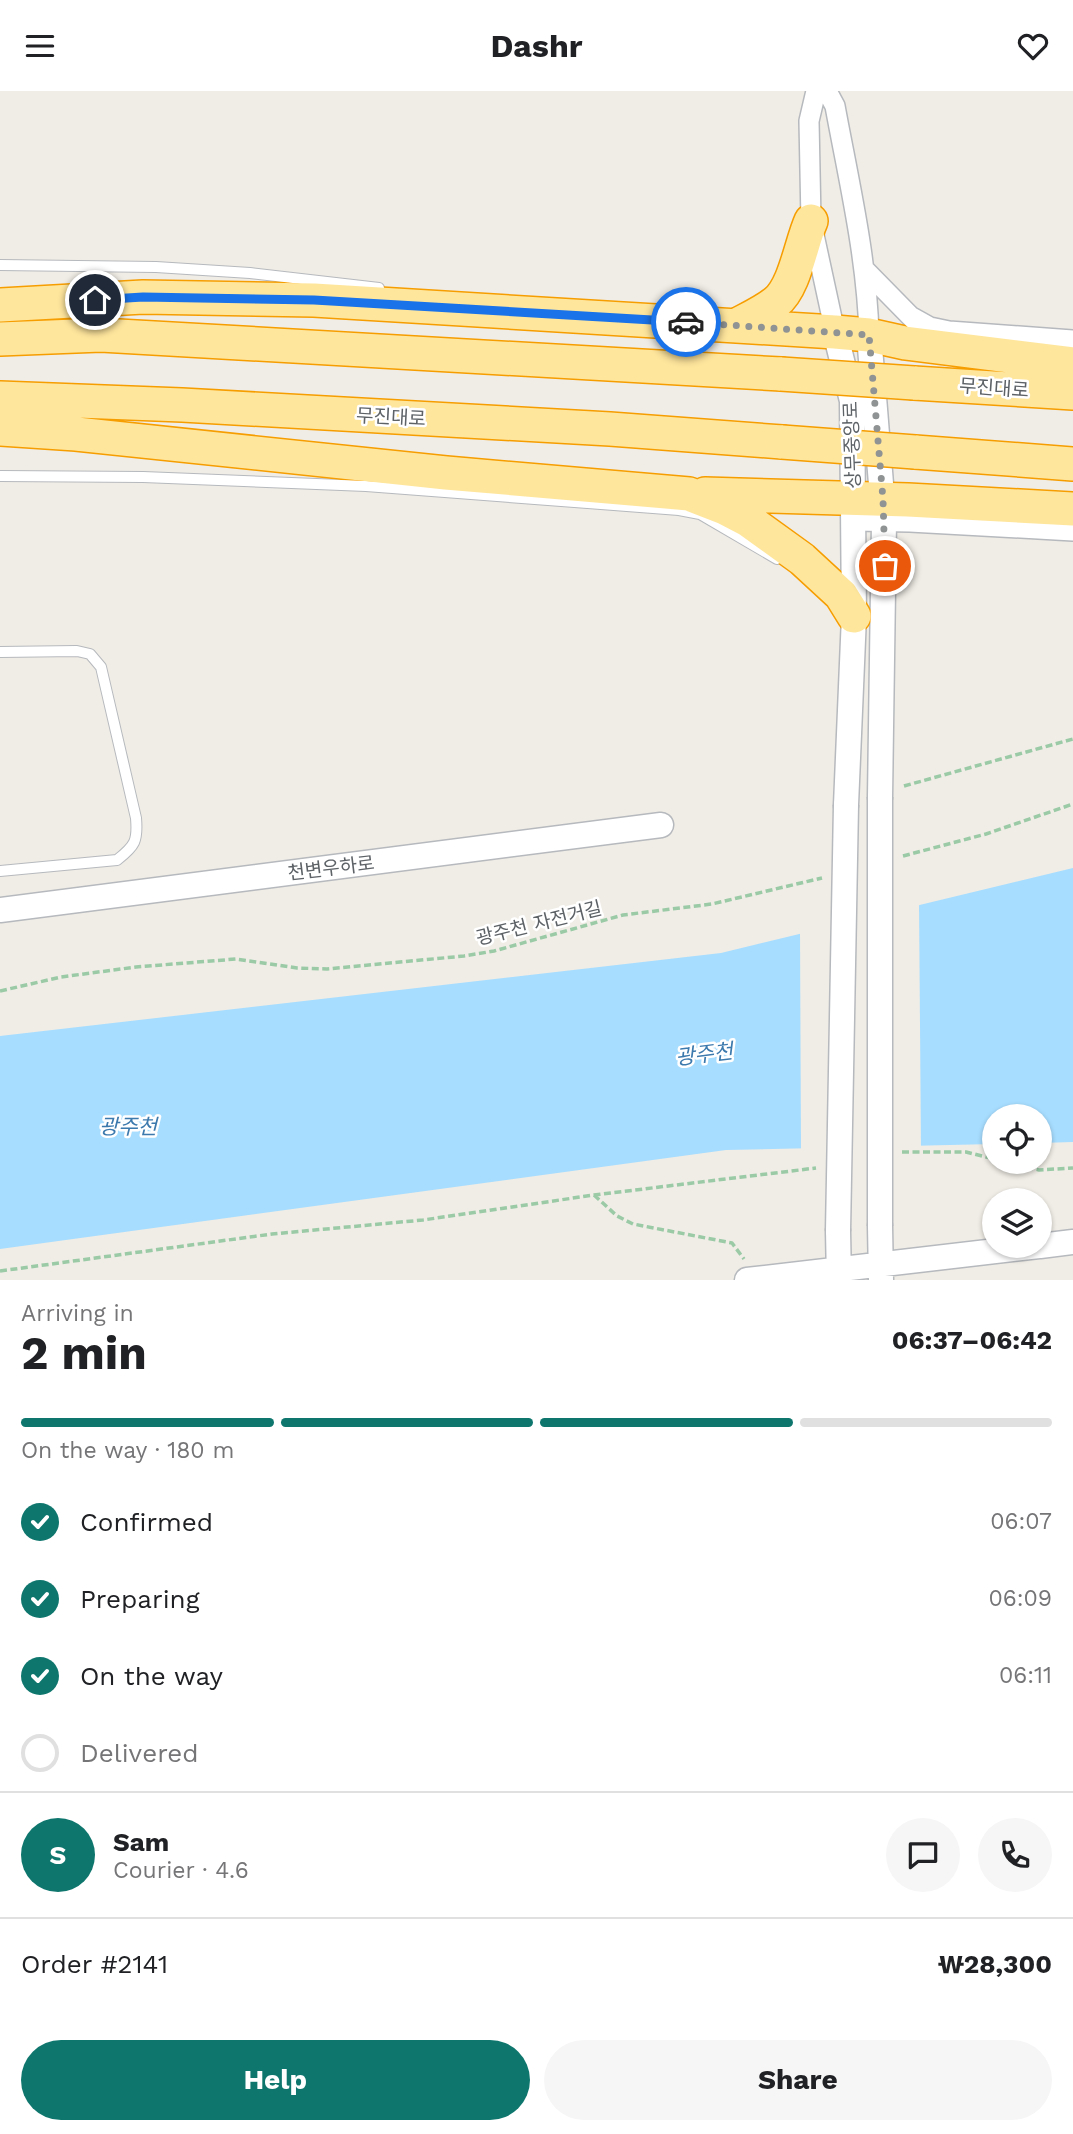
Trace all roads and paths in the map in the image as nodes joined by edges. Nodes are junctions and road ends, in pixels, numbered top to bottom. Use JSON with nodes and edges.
{"nodes":[{"id":1,"x":816,"y":91,"type":"edge"},
{"id":2,"x":827,"y":91,"type":"edge"},
{"id":3,"x":811,"y":221,"type":"junction"},
{"id":4,"x":0,"y":265,"type":"edge"},
{"id":5,"x":864,"y":269,"type":"junction"},
{"id":6,"x":394,"y":289,"type":"dead end"},
{"id":7,"x":515,"y":301,"type":"dead end"},
{"id":8,"x":0,"y":305,"type":"edge"},
{"id":9,"x":912,"y":317,"type":"junction"},
{"id":10,"x":737,"y":325,"type":"junction"},
{"id":11,"x":835,"y":332,"type":"junction"},
{"id":12,"x":869,"y":335,"type":"junction"},
{"id":13,"x":0,"y":339,"type":"edge"},
{"id":14,"x":1073,"y":340,"type":"edge"},
{"id":15,"x":941,"y":347,"type":"junction"},
{"id":16,"x":1073,"y":364,"type":"edge"},
{"id":17,"x":1073,"y":393,"type":"edge"},
{"id":18,"x":0,"y":398,"type":"edge"},
{"id":19,"x":0,"y":429,"type":"edge"},
{"id":20,"x":1073,"y":464,"type":"edge"},
{"id":21,"x":0,"y":476,"type":"edge"},
{"id":22,"x":689,"y":494,"type":"junction"},
{"id":23,"x":1073,"y":509,"type":"edge"},
{"id":24,"x":869,"y":510,"type":"junction"},
{"id":25,"x":1073,"y":531,"type":"edge"},
{"id":26,"x":802,"y":559,"type":"junction"},
{"id":27,"x":854,"y":616,"type":"junction"},
{"id":28,"x":0,"y":652,"type":"edge"},
{"id":29,"x":1073,"y":739,"type":"edge"},
{"id":30,"x":902,"y":786,"type":"dead end"},
{"id":31,"x":1073,"y":804,"type":"edge"},
{"id":32,"x":661,"y":825,"type":"dead end"},
{"id":33,"x":891,"y":859,"type":"dead end"},
{"id":34,"x":0,"y":871,"type":"edge"},
{"id":35,"x":824,"y":878,"type":"dead end"},
{"id":36,"x":0,"y":910,"type":"edge"},
{"id":37,"x":0,"y":991,"type":"edge"},
{"id":38,"x":896,"y":1153,"type":"dead end"},
{"id":39,"x":982,"y":1156,"type":"edge"},
{"id":40,"x":819,"y":1167,"type":"dead end"},
{"id":41,"x":1073,"y":1168,"type":"edge"},
{"id":42,"x":1052,"y":1169,"type":"edge"},
{"id":43,"x":594,"y":1195,"type":"junction"},
{"id":44,"x":1073,"y":1242,"type":"edge"},
{"id":45,"x":1052,"y":1244,"type":"edge"},
{"id":46,"x":982,"y":1256,"type":"edge"},
{"id":47,"x":0,"y":1271,"type":"edge"},
{"id":48,"x":881,"y":1273,"type":"edge"},
{"id":49,"x":839,"y":1275,"type":"edge"},
{"id":50,"x":752,"y":1279,"type":"edge"}],
"edges":[{"from":1,"to":3,"type":"street","name":"상무중앙로"},
{"from":2,"to":5,"type":"street","name":"상무중앙로"},
{"from":3,"to":10,"type":"highway"},
{"from":3,"to":11,"type":"street","name":"상무중앙로"},
{"from":4,"to":6,"type":"lane"},
{"from":5,"to":9,"type":"street"},
{"from":5,"to":12,"type":"street","name":"상무중앙로"},
{"from":7,"to":10,"type":"lane"},
{"from":8,"to":10,"type":"highway"},
{"from":9,"to":14,"type":"street"},
{"from":9,"to":15,"type":"street"},
{"from":10,"to":11,"type":"highway"},
{"from":11,"to":12,"type":"highway"},
{"from":11,"to":24,"type":"street","name":"상무중앙로"},
{"from":12,"to":15,"type":"highway"},
{"from":12,"to":24,"type":"street","name":"상무중앙로"},
{"from":13,"to":17,"type":"highway","name":"무진대로","bridge":true},
{"from":15,"to":16,"type":"highway"},
{"from":18,"to":20,"type":"highway","name":"무진대로","bridge":true},
{"from":19,"to":22,"type":"highway"},
{"from":21,"to":26,"type":"lane"},
{"from":22,"to":24,"type":"highway"},
{"from":22,"to":26,"type":"highway"},
{"from":23,"to":24,"type":"highway"},
{"from":24,"to":25,"type":"street"},
{"from":24,"to":27,"type":"street","name":"상무중앙로"},
{"from":24,"to":48,"type":"street","name":"상무중앙로","bridge":true},
{"from":26,"to":27,"type":"highway"},
{"from":27,"to":49,"type":"street","name":"상무중앙로","bridge":true},
{"from":28,"to":34,"type":"lane"},
{"from":29,"to":30,"type":"path"},
{"from":31,"to":33,"type":"path"},
{"from":32,"to":36,"type":"street","name":"천변우하로"},
{"from":35,"to":37,"type":"path","name":"광주천 자전거길"},
{"from":38,"to":39,"type":"path"},
{"from":40,"to":43,"type":"path"},
{"from":41,"to":42,"type":"path"},
{"from":43,"to":47,"type":"path"},
{"from":43,"to":50,"type":"path"},
{"from":44,"to":45,"type":"street"},
{"from":46,"to":48,"type":"street"},
{"from":48,"to":49,"type":"street"},
{"from":49,"to":50,"type":"street"}]}
